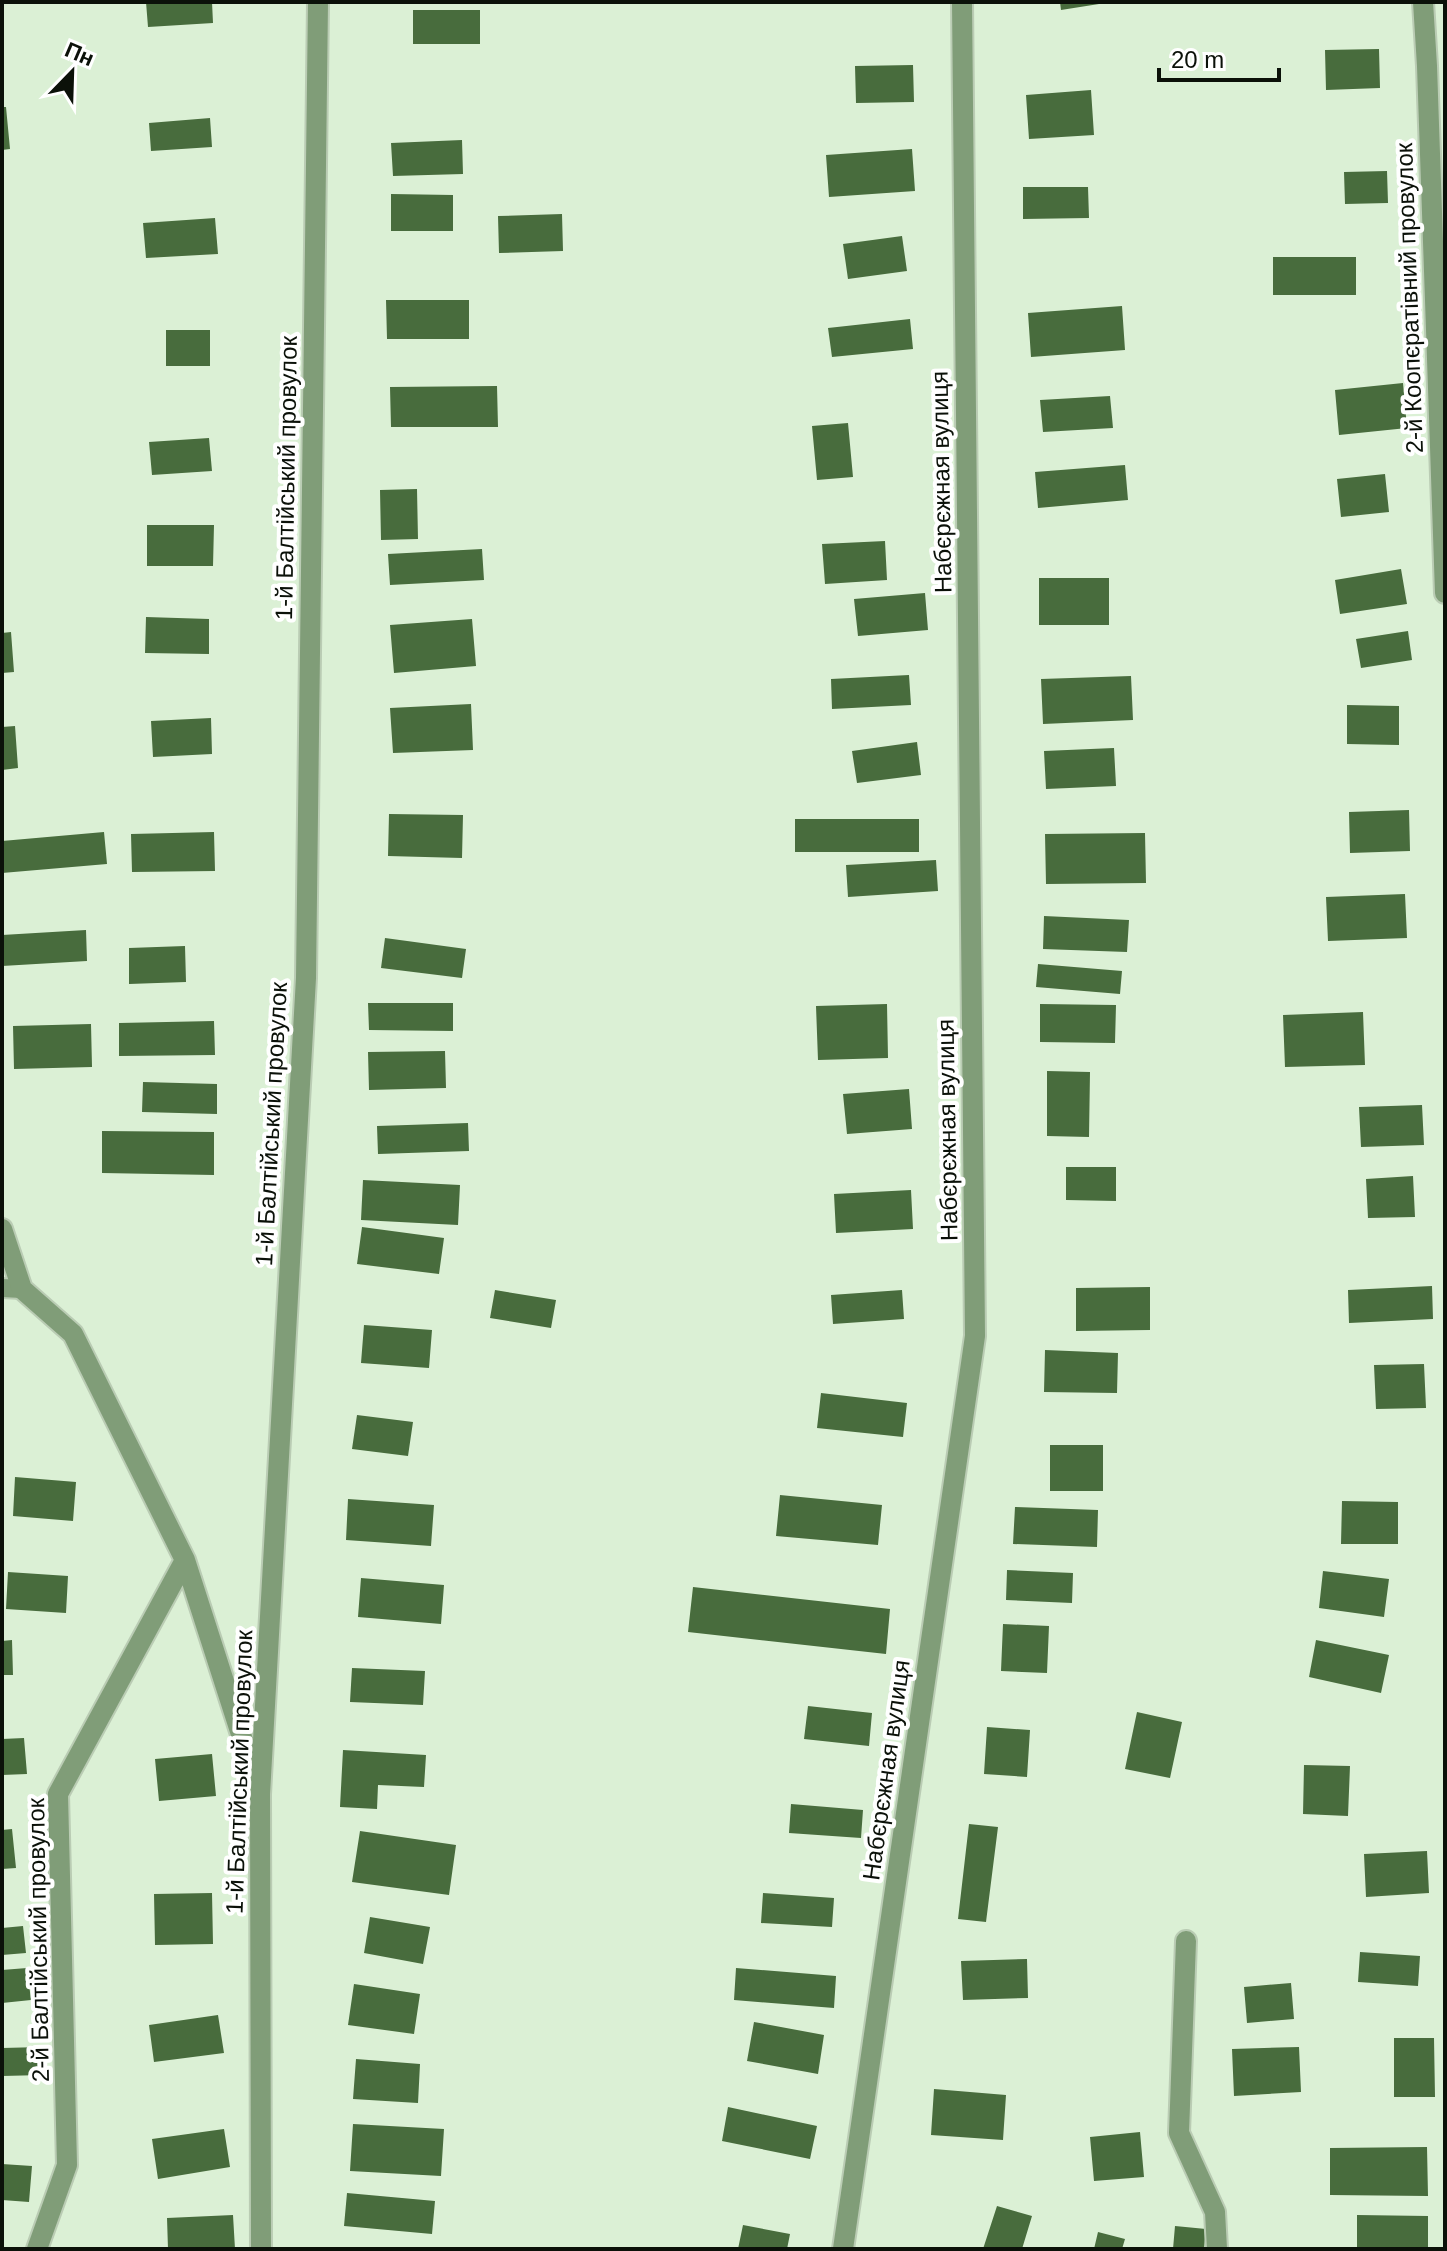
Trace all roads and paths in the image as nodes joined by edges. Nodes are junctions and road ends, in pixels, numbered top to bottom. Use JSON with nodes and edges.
{"nodes":[{"id":1,"x":318,"y":2,"type":"edge"},
{"id":2,"x":962,"y":2,"type":"edge"},
{"id":3,"x":1423,"y":2,"type":"edge"},
{"id":4,"x":1445,"y":593,"type":"edge"},
{"id":5,"x":2,"y":1229,"type":"edge"},
{"id":6,"x":12,"y":1288,"type":"edge"},
{"id":7,"x":185,"y":1560,"type":"junction"},
{"id":8,"x":260,"y":1794,"type":"junction"},
{"id":9,"x":1186,"y":1941,"type":"dead end"},
{"id":10,"x":37,"y":2249,"type":"edge"},
{"id":11,"x":261,"y":2249,"type":"edge"},
{"id":12,"x":843,"y":2249,"type":"edge"},
{"id":13,"x":1217,"y":2249,"type":"edge"}],
"edges":[{"from":1,"to":8,"type":"street","name":"1-й Балтійський провулок"},
{"from":2,"to":12,"type":"street","name":"Набєрєжная вулиця"},
{"from":3,"to":4,"type":"street","name":"2-й Коопєратівний провулок"},
{"from":5,"to":6,"type":"street"},
{"from":6,"to":7,"type":"street"},
{"from":7,"to":8,"type":"street"},
{"from":7,"to":10,"type":"street","name":"2-й Балтійський провулок"},
{"from":8,"to":11,"type":"street","name":"1-й Балтійський провулок"},
{"from":9,"to":13,"type":"street"}]}
